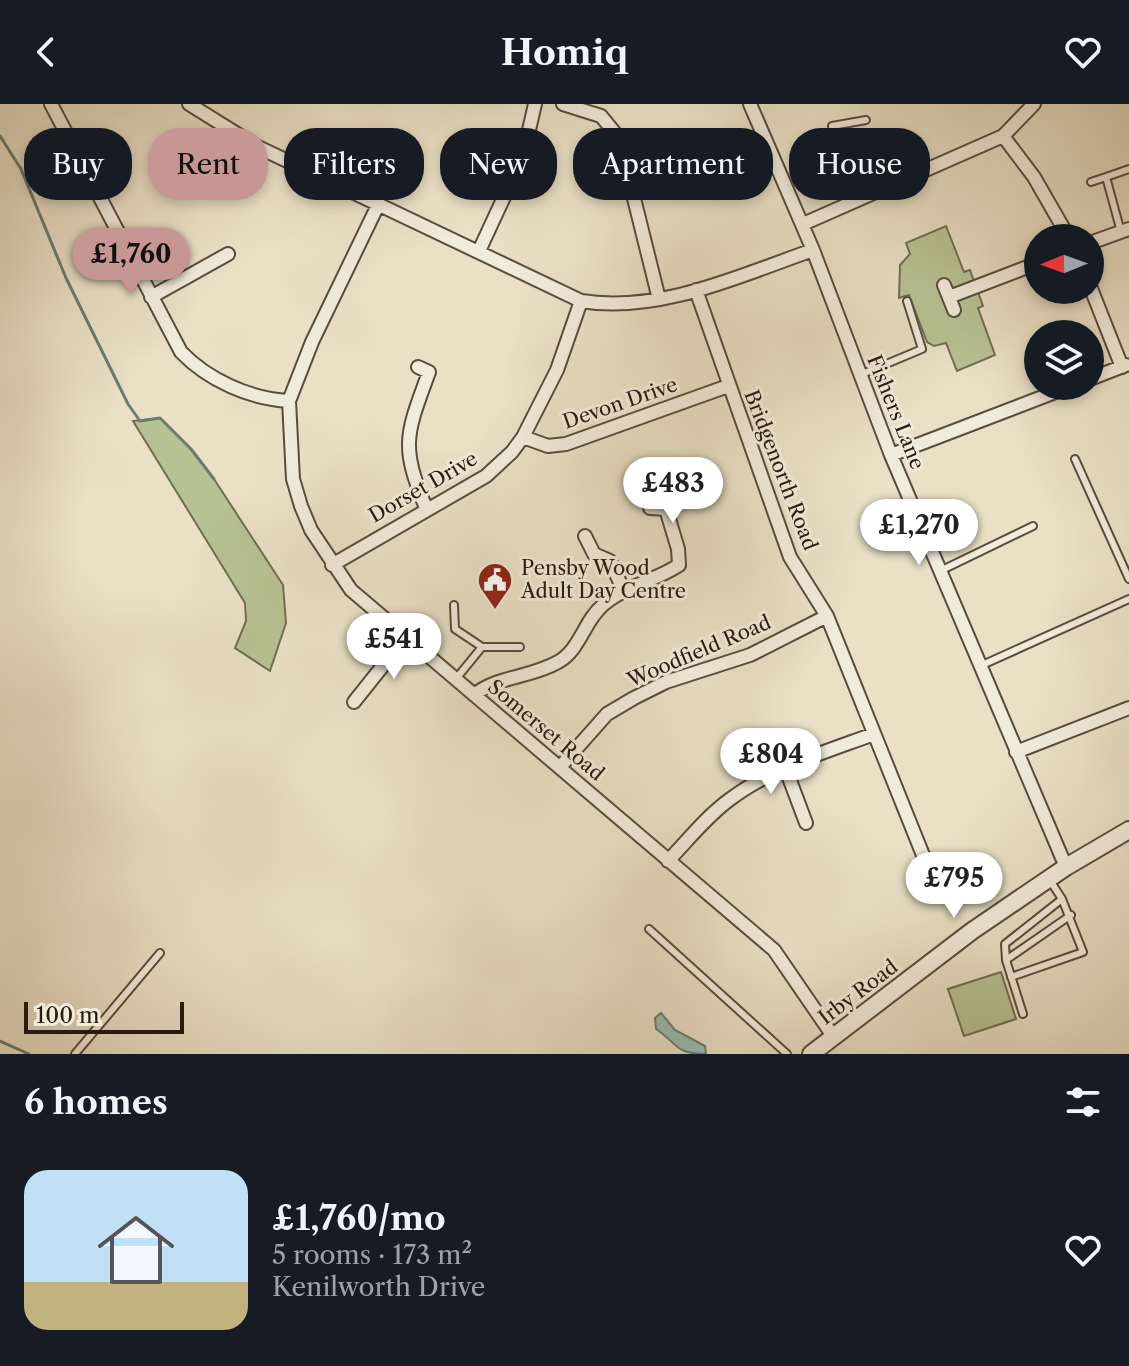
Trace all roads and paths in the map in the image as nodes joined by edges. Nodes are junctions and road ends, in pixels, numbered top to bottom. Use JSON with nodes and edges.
{"nodes":[{"id":1,"x":51,"y":104,"type":"edge"},
{"id":2,"x":189,"y":104,"type":"edge"},
{"id":3,"x":535,"y":104,"type":"edge"},
{"id":4,"x":563,"y":104,"type":"edge"},
{"id":5,"x":750,"y":104,"type":"edge"},
{"id":6,"x":1034,"y":104,"type":"edge"},
{"id":7,"x":866,"y":120,"type":"dead end"},
{"id":8,"x":832,"y":128,"type":"edge"},
{"id":9,"x":1003,"y":136,"type":"junction"},
{"id":10,"x":930,"y":169,"type":"edge"},
{"id":11,"x":1129,"y":169,"type":"edge"},
{"id":12,"x":1106,"y":177,"type":"junction"},
{"id":13,"x":1091,"y":182,"type":"dead end"},
{"id":14,"x":854,"y":200,"type":"edge"},
{"id":15,"x":379,"y":203,"type":"junction"},
{"id":16,"x":803,"y":224,"type":"junction"},
{"id":17,"x":1061,"y":224,"type":"edge"},
{"id":18,"x":1125,"y":230,"type":"edge"},
{"id":19,"x":1104,"y":238,"type":"edge"},
{"id":20,"x":813,"y":250,"type":"junction"},
{"id":21,"x":479,"y":251,"type":"junction"},
{"id":22,"x":228,"y":254,"type":"dead end"},
{"id":23,"x":1024,"y":268,"type":"edge"},
{"id":24,"x":696,"y":290,"type":"junction"},
{"id":25,"x":151,"y":297,"type":"junction"},
{"id":26,"x":949,"y":297,"type":"dead end"},
{"id":27,"x":659,"y":299,"type":"junction"},
{"id":28,"x":581,"y":301,"type":"junction"},
{"id":29,"x":907,"y":301,"type":"dead end"},
{"id":30,"x":1098,"y":304,"type":"edge"},
{"id":31,"x":1125,"y":366,"type":"edge"},
{"id":32,"x":418,"y":367,"type":"dead end"},
{"id":33,"x":1104,"y":374,"type":"edge"},
{"id":34,"x":860,"y":375,"type":"junction"},
{"id":35,"x":728,"y":386,"type":"junction"},
{"id":36,"x":1034,"y":400,"type":"edge"},
{"id":37,"x":289,"y":401,"type":"junction"},
{"id":38,"x":523,"y":437,"type":"junction"},
{"id":39,"x":891,"y":455,"type":"junction"},
{"id":40,"x":1075,"y":459,"type":"dead end"},
{"id":41,"x":426,"y":508,"type":"junction"},
{"id":42,"x":650,"y":508,"type":"dead end"},
{"id":43,"x":1033,"y":526,"type":"dead end"},
{"id":44,"x":585,"y":536,"type":"dead end"},
{"id":45,"x":332,"y":565,"type":"junction"},
{"id":46,"x":940,"y":571,"type":"junction"},
{"id":47,"x":1129,"y":579,"type":"edge"},
{"id":48,"x":624,"y":591,"type":"junction"},
{"id":49,"x":1129,"y":599,"type":"edge"},
{"id":50,"x":454,"y":605,"type":"dead end"},
{"id":51,"x":827,"y":616,"type":"junction"},
{"id":52,"x":405,"y":638,"type":"junction"},
{"id":53,"x":482,"y":647,"type":"junction"},
{"id":54,"x":520,"y":647,"type":"dead end"},
{"id":55,"x":980,"y":666,"type":"junction"},
{"id":56,"x":455,"y":680,"type":"junction"},
{"id":57,"x":474,"y":695,"type":"junction"},
{"id":58,"x":354,"y":702,"type":"dead end"},
{"id":59,"x":1129,"y":708,"type":"edge"},
{"id":60,"x":874,"y":734,"type":"junction"},
{"id":61,"x":1016,"y":752,"type":"junction"},
{"id":62,"x":560,"y":767,"type":"junction"},
{"id":63,"x":785,"y":767,"type":"junction"},
{"id":64,"x":806,"y":823,"type":"dead end"},
{"id":65,"x":1129,"y":830,"type":"edge"},
{"id":66,"x":668,"y":861,"type":"junction"},
{"id":67,"x":1066,"y":867,"type":"junction"},
{"id":68,"x":1048,"y":879,"type":"junction"},
{"id":69,"x":933,"y":880,"type":"dead end"},
{"id":70,"x":1062,"y":899,"type":"junction"},
{"id":71,"x":1071,"y":915,"type":"junction"},
{"id":72,"x":649,"y":929,"type":"dead end"},
{"id":73,"x":160,"y":953,"type":"dead end"},
{"id":74,"x":1006,"y":960,"type":"junction"},
{"id":75,"x":1011,"y":977,"type":"junction"},
{"id":76,"x":1023,"y":1014,"type":"dead end"},
{"id":77,"x":833,"y":1036,"type":"junction"},
{"id":78,"x":75,"y":1054,"type":"edge"},
{"id":79,"x":787,"y":1054,"type":"edge"},
{"id":80,"x":811,"y":1054,"type":"edge"}],
"edges":[{"from":1,"to":25,"type":"street"},
{"from":2,"to":15,"type":"street"},
{"from":3,"to":21,"type":"street"},
{"from":4,"to":27,"type":"street"},
{"from":5,"to":16,"type":"street","name":"Fishers Lane"},
{"from":6,"to":9,"type":"street"},
{"from":7,"to":8,"type":"lane"},
{"from":9,"to":10,"type":"street"},
{"from":9,"to":17,"type":"street"},
{"from":11,"to":12,"type":"lane"},
{"from":12,"to":13,"type":"lane"},
{"from":12,"to":18,"type":"lane"},
{"from":14,"to":16,"type":"street"},
{"from":15,"to":21,"type":"street"},
{"from":15,"to":37,"type":"street","name":"Somerset Road"},
{"from":16,"to":20,"type":"street","name":"Fishers Lane"},
{"from":18,"to":19,"type":"street"},
{"from":20,"to":24,"type":"street"},
{"from":20,"to":34,"type":"street","name":"Fishers Lane"},
{"from":21,"to":28,"type":"street"},
{"from":22,"to":25,"type":"street"},
{"from":23,"to":26,"type":"street"},
{"from":24,"to":27,"type":"street"},
{"from":24,"to":35,"type":"street","name":"Bridgenorth Road"},
{"from":25,"to":37,"type":"street"},
{"from":27,"to":28,"type":"street"},
{"from":28,"to":38,"type":"street","name":"Dorset Drive"},
{"from":29,"to":34,"type":"lane"},
{"from":30,"to":31,"type":"street"},
{"from":31,"to":33,"type":"street"},
{"from":32,"to":41,"type":"street"},
{"from":34,"to":39,"type":"street","name":"Fishers Lane"},
{"from":35,"to":38,"type":"street","name":"Devon Drive"},
{"from":35,"to":51,"type":"street","name":"Bridgenorth Road"},
{"from":36,"to":39,"type":"street"},
{"from":37,"to":45,"type":"street","name":"Somerset Road"},
{"from":38,"to":41,"type":"street","name":"Dorset Drive"},
{"from":39,"to":46,"type":"street","name":"Fishers Lane"},
{"from":40,"to":47,"type":"lane"},
{"from":41,"to":45,"type":"street","name":"Dorset Drive"},
{"from":42,"to":48,"type":"street"},
{"from":43,"to":46,"type":"lane"},
{"from":44,"to":48,"type":"street"},
{"from":45,"to":52,"type":"street","name":"Somerset Road"},
{"from":46,"to":55,"type":"street","name":"Fishers Lane"},
{"from":48,"to":57,"type":"street"},
{"from":49,"to":55,"type":"lane"},
{"from":50,"to":53,"type":"lane"},
{"from":51,"to":60,"type":"street","name":"Bridgenorth Road"},
{"from":51,"to":62,"type":"street","name":"Woodfield Road"},
{"from":52,"to":56,"type":"street","name":"Somerset Road"},
{"from":52,"to":58,"type":"street"},
{"from":53,"to":54,"type":"lane"},
{"from":53,"to":56,"type":"lane"},
{"from":55,"to":61,"type":"street","name":"Fishers Lane"},
{"from":56,"to":57,"type":"street","name":"Somerset Road"},
{"from":57,"to":62,"type":"street","name":"Somerset Road"},
{"from":59,"to":61,"type":"street"},
{"from":60,"to":63,"type":"street"},
{"from":60,"to":69,"type":"street","name":"Bridgenorth Road"},
{"from":61,"to":67,"type":"street","name":"Fishers Lane"},
{"from":62,"to":66,"type":"street","name":"Somerset Road"},
{"from":63,"to":64,"type":"street"},
{"from":63,"to":66,"type":"street"},
{"from":65,"to":67,"type":"street","name":"Irby Road"},
{"from":66,"to":77,"type":"street","name":"Somerset Road"},
{"from":67,"to":68,"type":"street","name":"Irby Road"},
{"from":68,"to":70,"type":"lane"},
{"from":68,"to":77,"type":"street","name":"Irby Road"},
{"from":70,"to":71,"type":"lane"},
{"from":70,"to":74,"type":"lane"},
{"from":71,"to":74,"type":"lane"},
{"from":71,"to":75,"type":"lane"},
{"from":72,"to":79,"type":"lane"},
{"from":73,"to":78,"type":"lane"},
{"from":74,"to":75,"type":"lane"},
{"from":75,"to":76,"type":"lane"},
{"from":77,"to":80,"type":"street","name":"Irby Road"}]}
